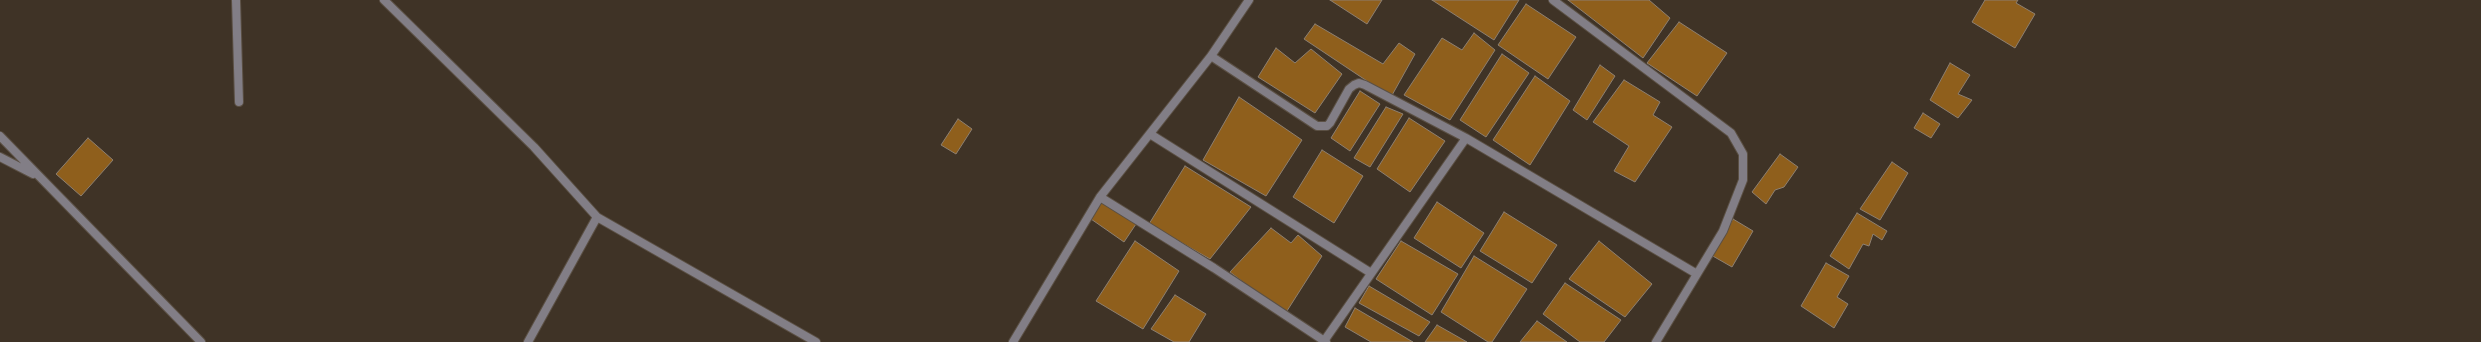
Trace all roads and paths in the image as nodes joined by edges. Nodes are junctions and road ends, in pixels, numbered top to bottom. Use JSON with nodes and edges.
{"nodes":[{"id":1,"x":236,"y":0,"type":"edge"},
{"id":2,"x":384,"y":0,"type":"edge"},
{"id":3,"x":1249,"y":0,"type":"edge"},
{"id":4,"x":1554,"y":0,"type":"edge"},
{"id":5,"x":1211,"y":56,"type":"junction"},
{"id":6,"x":239,"y":102,"type":"dead end"},
{"id":7,"x":1150,"y":134,"type":"junction"},
{"id":8,"x":0,"y":136,"type":"edge"},
{"id":9,"x":1466,"y":138,"type":"junction"},
{"id":10,"x":0,"y":157,"type":"edge"},
{"id":11,"x":40,"y":177,"type":"junction"},
{"id":12,"x":1100,"y":196,"type":"junction"},
{"id":13,"x":597,"y":217,"type":"junction"},
{"id":14,"x":1372,"y":273,"type":"junction"},
{"id":15,"x":1697,"y":274,"type":"junction"},
{"id":16,"x":202,"y":342,"type":"edge"},
{"id":17,"x":528,"y":342,"type":"edge"},
{"id":18,"x":816,"y":342,"type":"edge"},
{"id":19,"x":1013,"y":342,"type":"edge"},
{"id":20,"x":1325,"y":342,"type":"edge"},
{"id":21,"x":1656,"y":342,"type":"edge"}],
"edges":[{"from":1,"to":6,"type":"street"},
{"from":2,"to":13,"type":"street"},
{"from":3,"to":5,"type":"street"},
{"from":4,"to":15,"type":"street"},
{"from":5,"to":7,"type":"street"},
{"from":5,"to":9,"type":"street"},
{"from":7,"to":12,"type":"street"},
{"from":7,"to":14,"type":"street"},
{"from":8,"to":11,"type":"street"},
{"from":9,"to":14,"type":"street"},
{"from":9,"to":15,"type":"street"},
{"from":10,"to":11,"type":"street"},
{"from":11,"to":16,"type":"street"},
{"from":12,"to":19,"type":"street"},
{"from":12,"to":20,"type":"street"},
{"from":13,"to":17,"type":"street"},
{"from":13,"to":18,"type":"street"},
{"from":14,"to":20,"type":"street"},
{"from":15,"to":21,"type":"street"}]}
